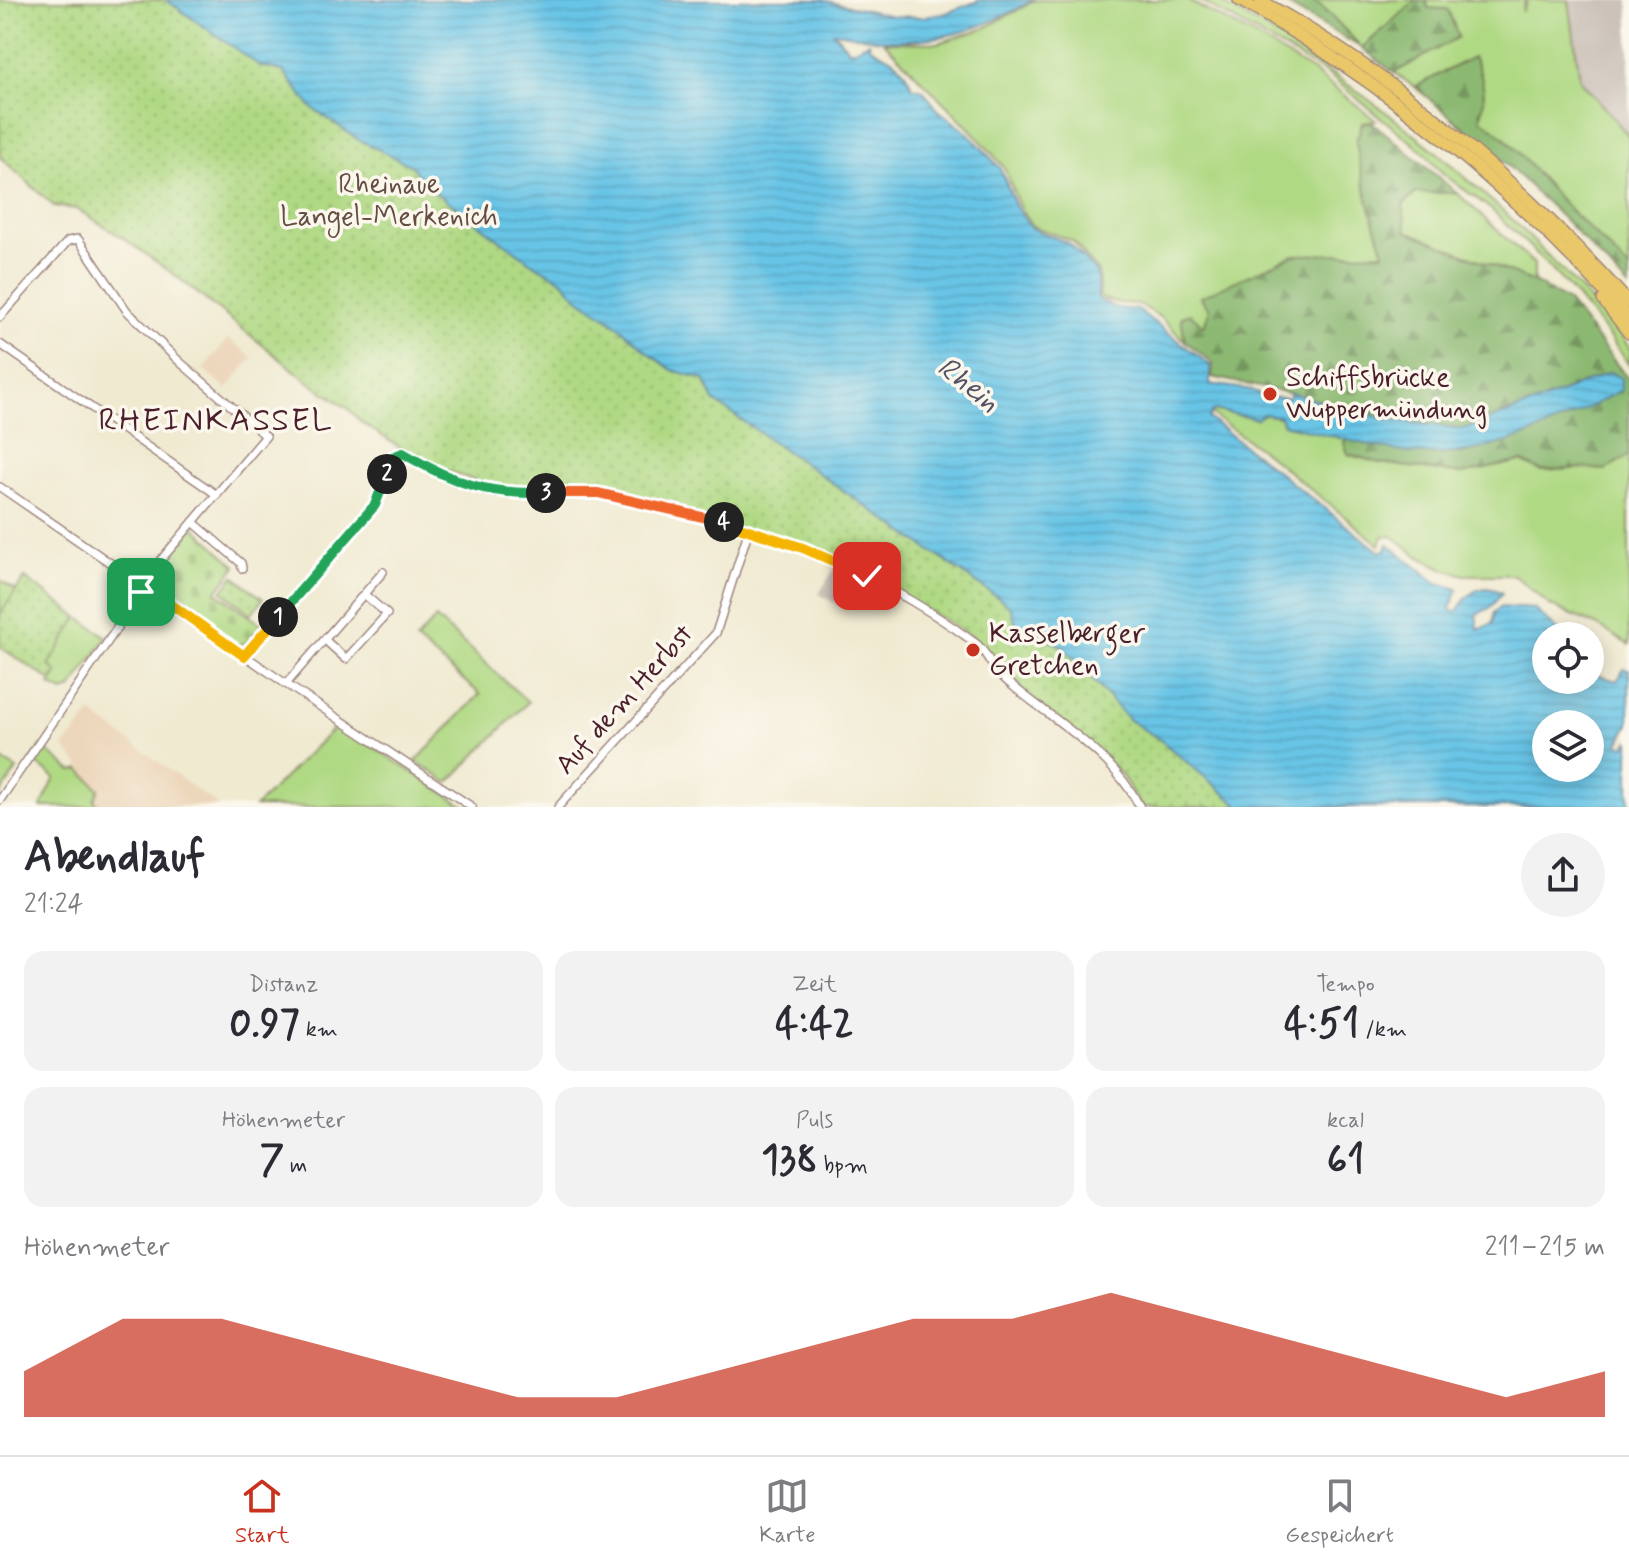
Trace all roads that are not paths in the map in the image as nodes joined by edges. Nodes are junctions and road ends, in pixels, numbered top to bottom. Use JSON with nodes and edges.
{"nodes":[{"id":1,"x":1239,"y":0,"type":"edge"},
{"id":2,"x":1260,"y":0,"type":"edge"},
{"id":3,"x":1537,"y":223,"type":"junction"},
{"id":4,"x":1629,"y":303,"type":"edge"},
{"id":5,"x":0,"y":317,"type":"edge"},
{"id":6,"x":1629,"y":319,"type":"edge"},
{"id":7,"x":1629,"y":333,"type":"edge"},
{"id":8,"x":0,"y":344,"type":"edge"},
{"id":9,"x":0,"y":487,"type":"edge"},
{"id":10,"x":217,"y":495,"type":"junction"},
{"id":11,"x":193,"y":522,"type":"junction"},
{"id":12,"x":749,"y":529,"type":"junction"},
{"id":13,"x":242,"y":568,"type":"dead end"},
{"id":14,"x":383,"y":572,"type":"dead end"},
{"id":15,"x":145,"y":586,"type":"junction"},
{"id":16,"x":365,"y":595,"type":"junction"},
{"id":17,"x":325,"y":640,"type":"junction"},
{"id":18,"x":244,"y":656,"type":"junction"},
{"id":19,"x":286,"y":684,"type":"junction"},
{"id":20,"x":0,"y":800,"type":"edge"},
{"id":21,"x":472,"y":807,"type":"edge"},
{"id":22,"x":558,"y":807,"type":"edge"},
{"id":23,"x":1140,"y":807,"type":"edge"}],
"edges":[{"from":1,"to":3,"type":"highway"},
{"from":2,"to":4,"type":"highway"},
{"from":3,"to":6,"type":"highway"},
{"from":3,"to":7,"type":"highway"},
{"from":5,"to":10,"type":"street"},
{"from":8,"to":10,"type":"street"},
{"from":9,"to":15,"type":"street"},
{"from":10,"to":11,"type":"street"},
{"from":11,"to":13,"type":"street"},
{"from":11,"to":15,"type":"street"},
{"from":12,"to":18,"type":"street"},
{"from":12,"to":22,"type":"street","name":"Auf dem Herbst"},
{"from":12,"to":23,"type":"street"},
{"from":14,"to":16,"type":"street"},
{"from":15,"to":18,"type":"street"},
{"from":15,"to":20,"type":"street"},
{"from":16,"to":17,"type":"street"},
{"from":16,"to":17,"type":"street"},
{"from":17,"to":19,"type":"street"},
{"from":18,"to":19,"type":"street"},
{"from":19,"to":21,"type":"street"}]}
